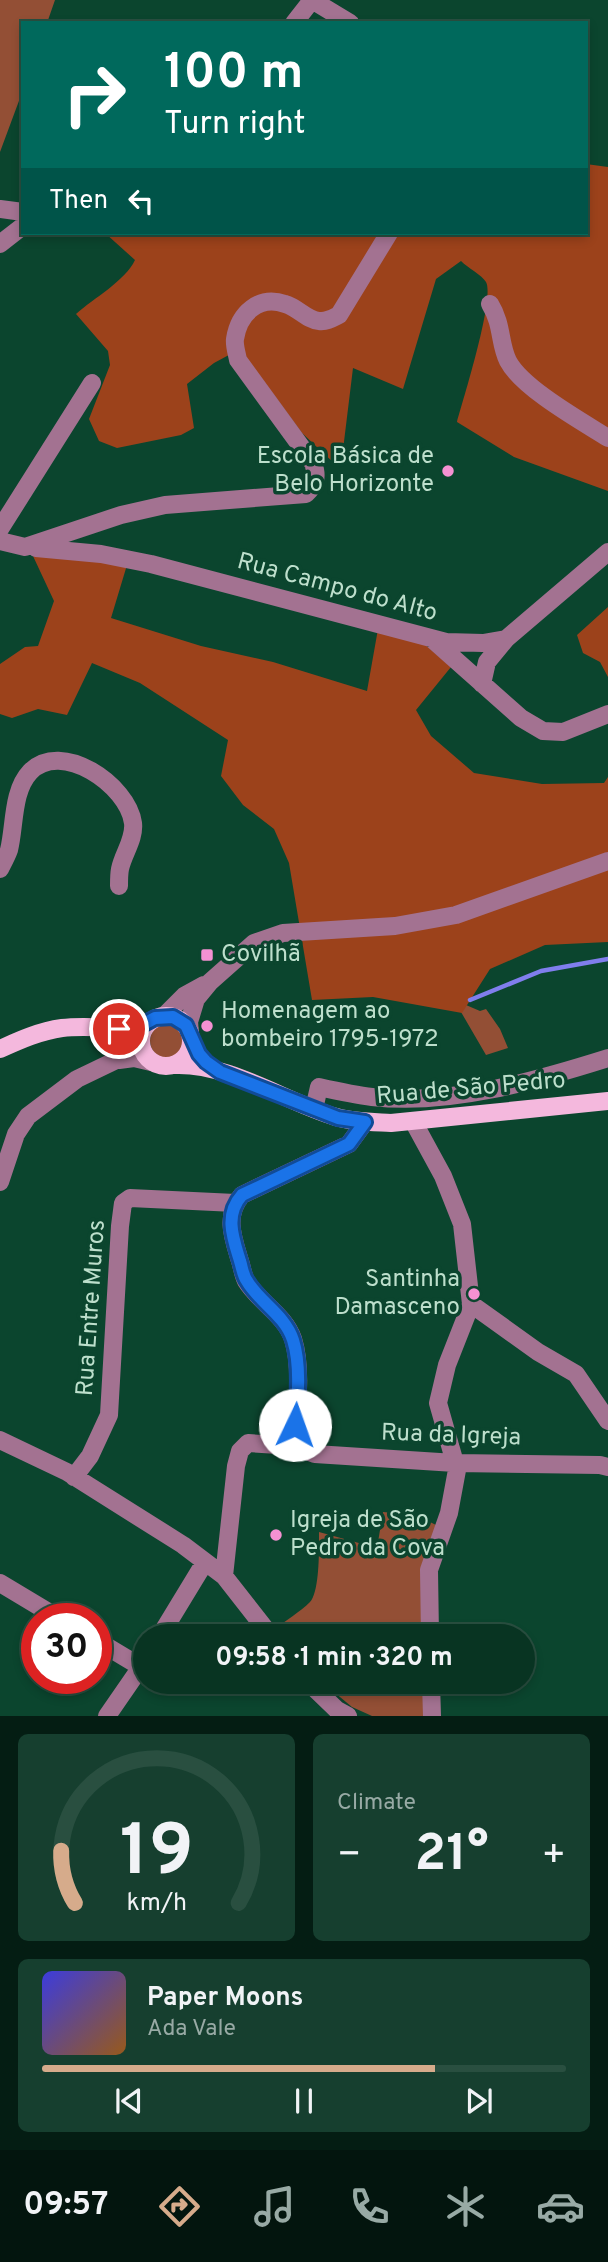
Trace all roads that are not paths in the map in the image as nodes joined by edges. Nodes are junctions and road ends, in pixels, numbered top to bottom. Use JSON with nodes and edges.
{"nodes":[{"id":1,"x":312,"y":0,"type":"edge"},
{"id":2,"x":296,"y":21,"type":"edge"},
{"id":3,"x":347,"y":21,"type":"edge"},
{"id":4,"x":21,"y":212,"type":"edge"},
{"id":5,"x":1,"y":214,"type":"edge"},
{"id":6,"x":21,"y":228,"type":"edge"},
{"id":7,"x":388,"y":235,"type":"edge"},
{"id":8,"x":0,"y":244,"type":"edge"},
{"id":9,"x":490,"y":304,"type":"dead end"},
{"id":10,"x":92,"y":383,"type":"dead end"},
{"id":11,"x":608,"y":438,"type":"edge"},
{"id":12,"x":0,"y":529,"type":"edge"},
{"id":13,"x":0,"y":541,"type":"edge"},
{"id":14,"x":25,"y":547,"type":"junction"},
{"id":15,"x":608,"y":552,"type":"edge"},
{"id":16,"x":432,"y":639,"type":"junction"},
{"id":17,"x":506,"y":639,"type":"junction"},
{"id":18,"x":482,"y":684,"type":"junction"},
{"id":19,"x":608,"y":714,"type":"edge"},
{"id":20,"x":608,"y":861,"type":"edge"},
{"id":21,"x":0,"y":869,"type":"edge"},
{"id":22,"x":119,"y":886,"type":"dead end"},
{"id":23,"x":210,"y":982,"type":"junction"},
{"id":24,"x":151,"y":1026,"type":"junction"},
{"id":25,"x":191,"y":1036,"type":"junction"},
{"id":26,"x":0,"y":1049,"type":"edge"},
{"id":27,"x":608,"y":1058,"type":"edge"},
{"id":28,"x":119,"y":1060,"type":"junction"},
{"id":29,"x":151,"y":1062,"type":"junction"},
{"id":30,"x":175,"y":1065,"type":"junction"},
{"id":31,"x":220,"y":1072,"type":"junction"},
{"id":32,"x":608,"y":1101,"type":"edge"},
{"id":33,"x":314,"y":1109,"type":"junction"},
{"id":34,"x":413,"y":1121,"type":"junction"},
{"id":35,"x":365,"y":1122,"type":"junction"},
{"id":36,"x":5,"y":1145,"type":"edge"},
{"id":37,"x":0,"y":1182,"type":"edge"},
{"id":38,"x":235,"y":1203,"type":"junction"},
{"id":39,"x":471,"y":1304,"type":"junction"},
{"id":40,"x":608,"y":1421,"type":"edge"},
{"id":41,"x":0,"y":1440,"type":"edge"},
{"id":42,"x":293,"y":1446,"type":"junction"},
{"id":43,"x":455,"y":1463,"type":"junction"},
{"id":44,"x":608,"y":1467,"type":"edge"},
{"id":45,"x":75,"y":1477,"type":"junction"},
{"id":46,"x":205,"y":1562,"type":"junction"},
{"id":47,"x":224,"y":1576,"type":"junction"},
{"id":48,"x":0,"y":1583,"type":"edge"},
{"id":49,"x":33,"y":1603,"type":"edge"},
{"id":50,"x":167,"y":1624,"type":"edge"},
{"id":51,"x":262,"y":1624,"type":"edge"},
{"id":52,"x":430,"y":1624,"type":"edge"},
{"id":53,"x":112,"y":1648,"type":"edge"},
{"id":54,"x":133,"y":1659,"type":"edge"},
{"id":55,"x":133,"y":1678,"type":"edge"},
{"id":56,"x":320,"y":1694,"type":"edge"},
{"id":57,"x":431,"y":1694,"type":"edge"},
{"id":58,"x":107,"y":1716,"type":"edge"},
{"id":59,"x":348,"y":1716,"type":"edge"},
{"id":60,"x":432,"y":1716,"type":"edge"}],
"edges":[{"from":1,"to":2,"type":"street"},
{"from":1,"to":3,"type":"street"},
{"from":4,"to":5,"type":"street"},
{"from":6,"to":8,"type":"street"},
{"from":7,"to":14,"type":"street"},
{"from":9,"to":11,"type":"street"},
{"from":10,"to":12,"type":"street"},
{"from":13,"to":14,"type":"street","name":"Rua Campo do Alto"},
{"from":14,"to":16,"type":"street","name":"Rua Campo do Alto"},
{"from":15,"to":17,"type":"street"},
{"from":16,"to":17,"type":"street","name":"Rua Campo do Alto"},
{"from":16,"to":18,"type":"street"},
{"from":17,"to":18,"type":"street"},
{"from":18,"to":19,"type":"street"},
{"from":20,"to":23,"type":"street"},
{"from":21,"to":22,"type":"street"},
{"from":23,"to":24,"type":"street"},
{"from":23,"to":25,"type":"street"},
{"from":24,"to":25,"type":"main road"},
{"from":24,"to":26,"type":"main road"},
{"from":24,"to":28,"type":"street"},
{"from":24,"to":29,"type":"main road"},
{"from":25,"to":30,"type":"main road"},
{"from":25,"to":31,"type":"main road","name":"Rua de São Pedro"},
{"from":27,"to":33,"type":"street"},
{"from":28,"to":29,"type":"street"},
{"from":28,"to":36,"type":"street"},
{"from":29,"to":30,"type":"main road"},
{"from":30,"to":31,"type":"main road","name":"Rua de São Pedro"},
{"from":31,"to":33,"type":"main road","name":"Rua de São Pedro"},
{"from":32,"to":34,"type":"main road","name":"Rua de São Pedro"},
{"from":33,"to":35,"type":"main road","name":"Rua de São Pedro"},
{"from":34,"to":35,"type":"main road","name":"Rua de São Pedro"},
{"from":34,"to":39,"type":"street"},
{"from":35,"to":38,"type":"street"},
{"from":36,"to":37,"type":"street"},
{"from":38,"to":42,"type":"street"},
{"from":38,"to":45,"type":"street","name":"Rua Entre Muros"},
{"from":39,"to":40,"type":"street"},
{"from":39,"to":43,"type":"street"},
{"from":41,"to":45,"type":"street"},
{"from":42,"to":43,"type":"street","name":"Rua da Igreja"},
{"from":42,"to":47,"type":"street","name":"Rua da Igreja"},
{"from":43,"to":44,"type":"street","name":"Rua da Igreja"},
{"from":43,"to":52,"type":"street"},
{"from":45,"to":46,"type":"street"},
{"from":46,"to":47,"type":"street"},
{"from":46,"to":50,"type":"street"},
{"from":47,"to":51,"type":"street"},
{"from":48,"to":49,"type":"street"},
{"from":53,"to":54,"type":"street"},
{"from":55,"to":58,"type":"street"},
{"from":56,"to":59,"type":"street"},
{"from":57,"to":60,"type":"street"}]}
